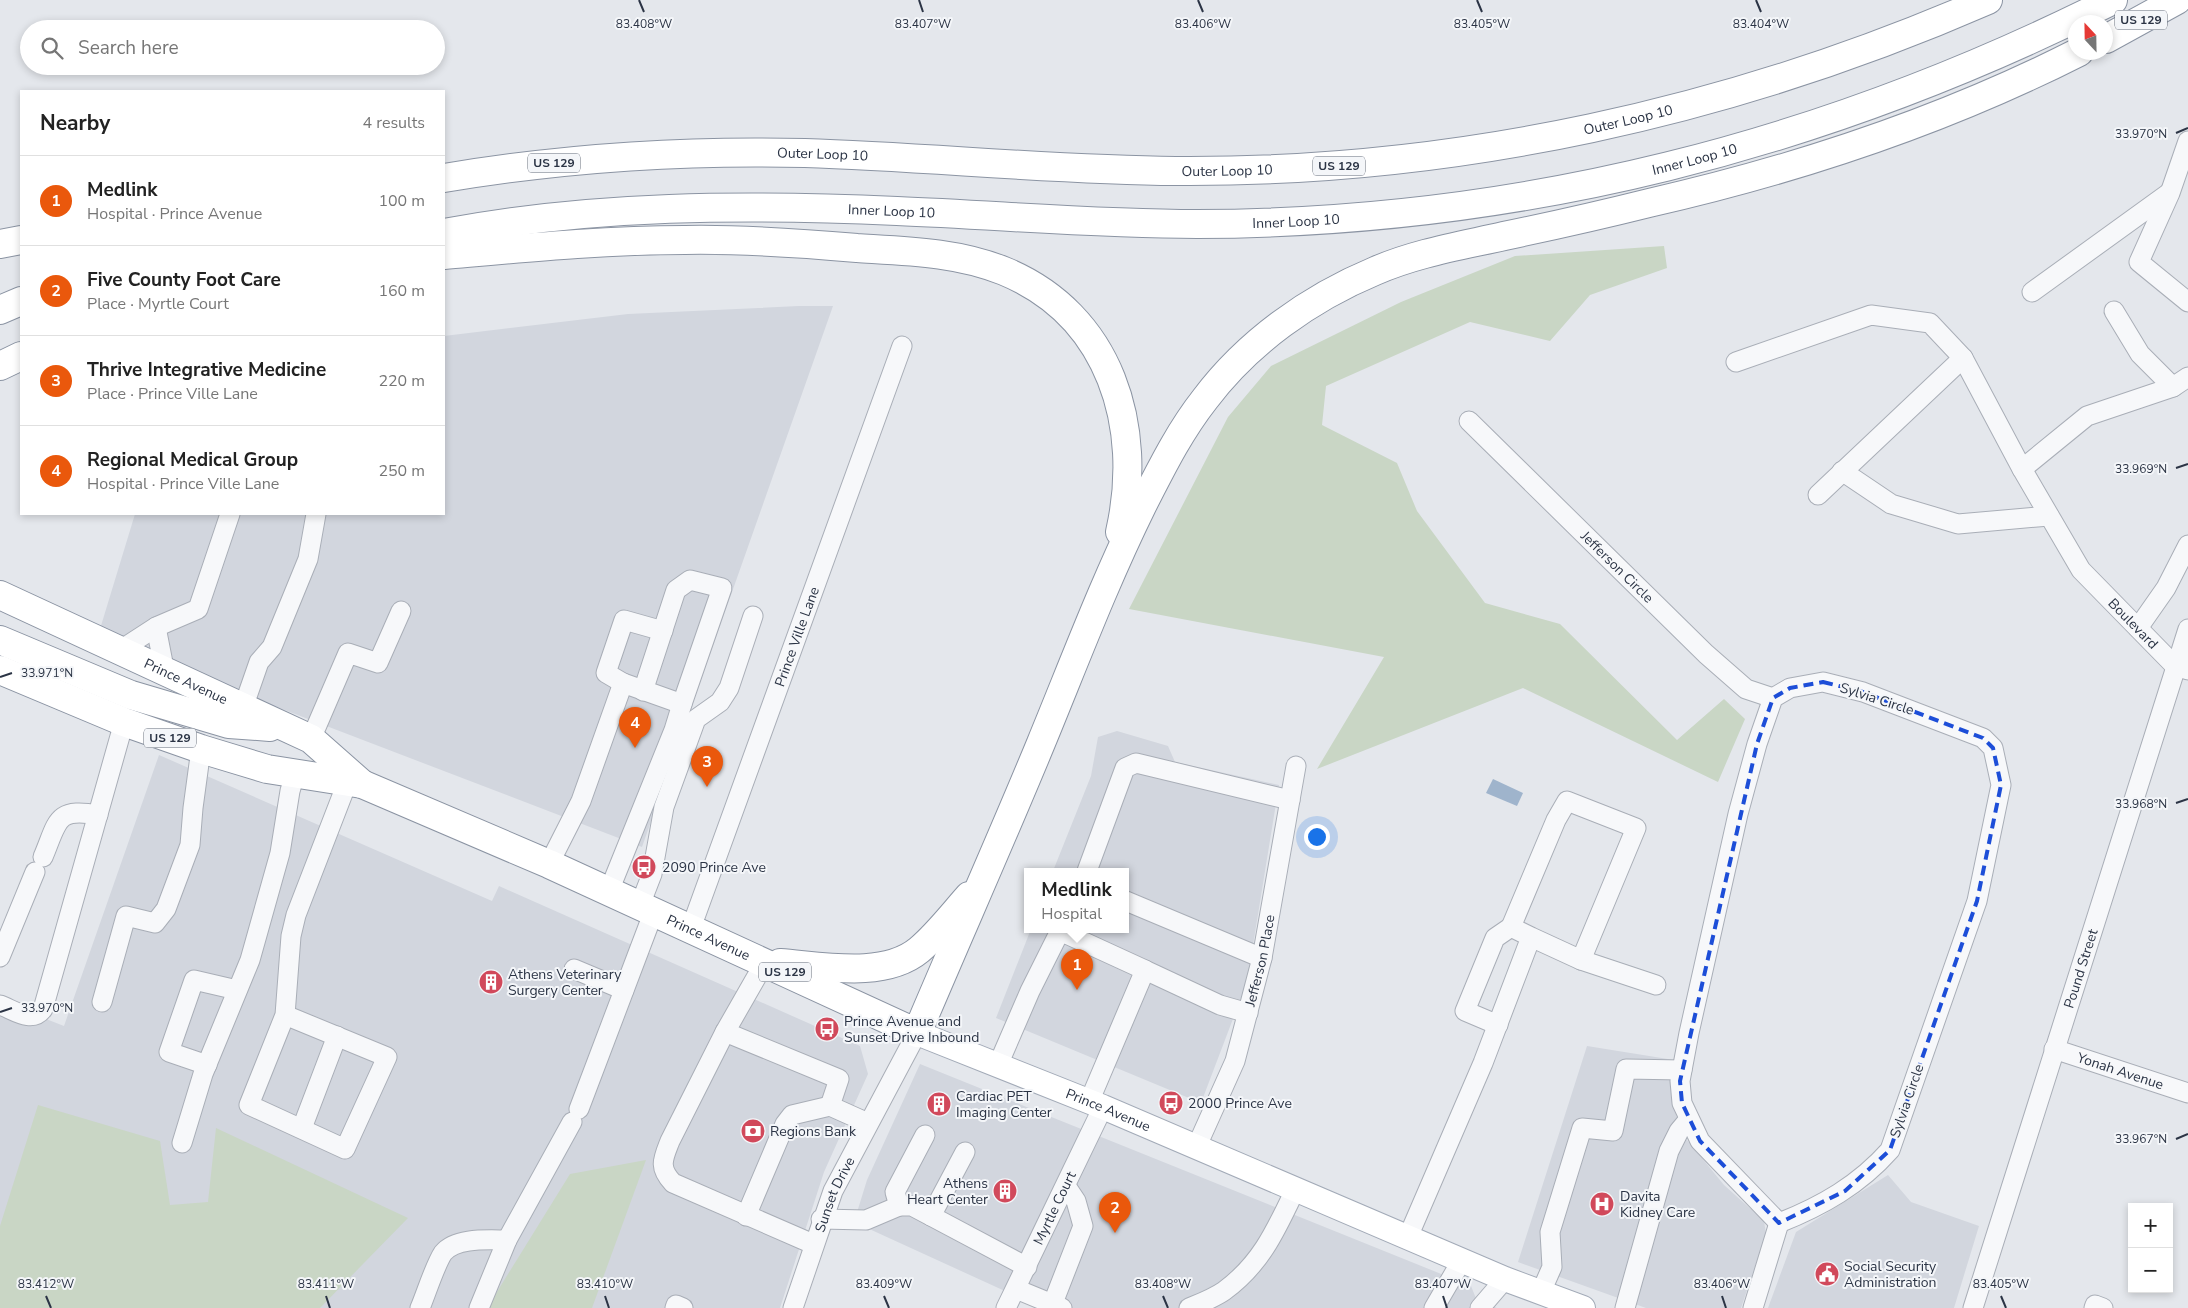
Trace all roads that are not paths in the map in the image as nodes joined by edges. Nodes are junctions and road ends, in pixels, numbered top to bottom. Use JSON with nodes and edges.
{"nodes":[{"id":1,"x":1988,"y":0,"type":"edge"},
{"id":2,"x":2113,"y":0,"type":"edge"},
{"id":3,"x":2177,"y":0,"type":"edge"},
{"id":4,"x":2113,"y":35,"type":"edge"},
{"id":5,"x":2068,"y":57,"type":"edge"},
{"id":6,"x":2188,"y":141,"type":"edge"},
{"id":7,"x":445,"y":178,"type":"edge"},
{"id":8,"x":2170,"y":192,"type":"junction"},
{"id":9,"x":445,"y":233,"type":"edge"},
{"id":10,"x":20,"y":240,"type":"edge"},
{"id":11,"x":0,"y":244,"type":"edge"},
{"id":12,"x":445,"y":255,"type":"edge"},
{"id":13,"x":2032,"y":292,"type":"dead end"},
{"id":14,"x":20,"y":301,"type":"edge"},
{"id":15,"x":2188,"y":302,"type":"edge"},
{"id":16,"x":0,"y":310,"type":"edge"},
{"id":17,"x":2114,"y":311,"type":"dead end"},
{"id":18,"x":902,"y":346,"type":"dead end"},
{"id":19,"x":20,"y":356,"type":"edge"},
{"id":20,"x":1963,"y":358,"type":"junction"},
{"id":21,"x":1736,"y":362,"type":"dead end"},
{"id":22,"x":0,"y":366,"type":"edge"},
{"id":23,"x":2181,"y":382,"type":"edge"},
{"id":24,"x":1469,"y":421,"type":"dead end"},
{"id":25,"x":2022,"y":469,"type":"junction"},
{"id":26,"x":1842,"y":471,"type":"junction"},
{"id":27,"x":1818,"y":495,"type":"dead end"},
{"id":28,"x":230,"y":515,"type":"edge"},
{"id":29,"x":316,"y":515,"type":"edge"},
{"id":30,"x":2050,"y":516,"type":"junction"},
{"id":31,"x":2188,"y":544,"type":"edge"},
{"id":32,"x":1112,"y":566,"type":"junction"},
{"id":33,"x":0,"y":595,"type":"edge"},
{"id":34,"x":401,"y":611,"type":"dead end"},
{"id":35,"x":753,"y":616,"type":"dead end"},
{"id":36,"x":156,"y":627,"type":"junction"},
{"id":37,"x":2138,"y":628,"type":"junction"},
{"id":38,"x":2188,"y":628,"type":"edge"},
{"id":39,"x":663,"y":631,"type":"junction"},
{"id":40,"x":0,"y":640,"type":"edge"},
{"id":41,"x":118,"y":650,"type":"junction"},
{"id":42,"x":2181,"y":668,"type":"edge"},
{"id":43,"x":0,"y":670,"type":"edge"},
{"id":44,"x":165,"y":672,"type":"junction"},
{"id":45,"x":623,"y":683,"type":"junction"},
{"id":46,"x":643,"y":691,"type":"junction"},
{"id":47,"x":1773,"y":698,"type":"junction"},
{"id":48,"x":682,"y":704,"type":"junction"},
{"id":49,"x":243,"y":708,"type":"junction"},
{"id":50,"x":124,"y":722,"type":"junction"},
{"id":51,"x":300,"y":734,"type":"junction"},
{"id":52,"x":201,"y":748,"type":"junction"},
{"id":53,"x":1296,"y":766,"type":"dead end"},
{"id":54,"x":295,"y":774,"type":"junction"},
{"id":55,"x":354,"y":784,"type":"junction"},
{"id":56,"x":1290,"y":800,"type":"junction"},
{"id":57,"x":98,"y":815,"type":"junction"},
{"id":58,"x":549,"y":864,"type":"junction"},
{"id":59,"x":1088,"y":868,"type":"edge"},
{"id":60,"x":984,"y":881,"type":"junction"},
{"id":61,"x":609,"y":891,"type":"junction"},
{"id":62,"x":1129,"y":902,"type":"edge"},
{"id":63,"x":647,"y":908,"type":"junction"},
{"id":64,"x":1511,"y":927,"type":"junction"},
{"id":65,"x":691,"y":928,"type":"junction"},
{"id":66,"x":1059,"y":933,"type":"edge"},
{"id":67,"x":1064,"y":933,"type":"edge"},
{"id":68,"x":1531,"y":937,"type":"junction"},
{"id":69,"x":0,"y":957,"type":"edge"},
{"id":70,"x":1262,"y":958,"type":"junction"},
{"id":71,"x":1582,"y":960,"type":"junction"},
{"id":72,"x":764,"y":962,"type":"junction"},
{"id":73,"x":574,"y":969,"type":"dead end"},
{"id":74,"x":1145,"y":970,"type":"junction"},
{"id":75,"x":1656,"y":985,"type":"dead end"},
{"id":76,"x":237,"y":990,"type":"junction"},
{"id":77,"x":624,"y":990,"type":"junction"},
{"id":78,"x":102,"y":1002,"type":"dead end"},
{"id":79,"x":0,"y":1005,"type":"edge"},
{"id":80,"x":1248,"y":1013,"type":"junction"},
{"id":81,"x":286,"y":1015,"type":"junction"},
{"id":82,"x":1498,"y":1025,"type":"junction"},
{"id":83,"x":725,"y":1032,"type":"junction"},
{"id":84,"x":917,"y":1032,"type":"junction"},
{"id":85,"x":337,"y":1036,"type":"junction"},
{"id":86,"x":2054,"y":1049,"type":"junction"},
{"id":87,"x":207,"y":1065,"type":"junction"},
{"id":88,"x":998,"y":1065,"type":"junction"},
{"id":89,"x":1682,"y":1070,"type":"junction"},
{"id":90,"x":2188,"y":1093,"type":"edge"},
{"id":91,"x":1096,"y":1104,"type":"junction"},
{"id":92,"x":830,"y":1106,"type":"junction"},
{"id":93,"x":1689,"y":1119,"type":"junction"},
{"id":94,"x":868,"y":1124,"type":"junction"},
{"id":95,"x":302,"y":1128,"type":"junction"},
{"id":96,"x":926,"y":1135,"type":"dead end"},
{"id":97,"x":182,"y":1143,"type":"dead end"},
{"id":98,"x":1196,"y":1148,"type":"junction"},
{"id":99,"x":965,"y":1152,"type":"dead end"},
{"id":100,"x":1066,"y":1186,"type":"junction"},
{"id":101,"x":1295,"y":1190,"type":"junction"},
{"id":102,"x":899,"y":1206,"type":"junction"},
{"id":103,"x":746,"y":1216,"type":"junction"},
{"id":104,"x":931,"y":1216,"type":"junction"},
{"id":105,"x":821,"y":1218,"type":"junction"},
{"id":106,"x":1779,"y":1223,"type":"junction"},
{"id":107,"x":1408,"y":1237,"type":"junction"},
{"id":108,"x":508,"y":1240,"type":"junction"},
{"id":109,"x":813,"y":1244,"type":"junction"},
{"id":110,"x":1462,"y":1260,"type":"junction"},
{"id":111,"x":1027,"y":1267,"type":"junction"},
{"id":112,"x":1505,"y":1279,"type":"junction"},
{"id":113,"x":1016,"y":1289,"type":"junction"},
{"id":114,"x":1541,"y":1292,"type":"junction"},
{"id":115,"x":1057,"y":1306,"type":"edge"},
{"id":116,"x":420,"y":1308,"type":"edge"},
{"id":117,"x":479,"y":1308,"type":"edge"},
{"id":118,"x":675,"y":1308,"type":"edge"},
{"id":119,"x":683,"y":1308,"type":"edge"},
{"id":120,"x":793,"y":1308,"type":"edge"},
{"id":121,"x":1006,"y":1308,"type":"edge"},
{"id":122,"x":1189,"y":1308,"type":"edge"},
{"id":123,"x":1434,"y":1308,"type":"edge"},
{"id":124,"x":1480,"y":1308,"type":"edge"},
{"id":125,"x":1583,"y":1308,"type":"edge"},
{"id":126,"x":1625,"y":1308,"type":"edge"},
{"id":127,"x":1753,"y":1308,"type":"edge"},
{"id":128,"x":1973,"y":1308,"type":"edge"}],
"edges":[{"from":1,"to":7,"type":"highway","name":"Outer Loop 10","number":"US 129"},
{"from":2,"to":9,"type":"highway","name":"Inner Loop 10"},
{"from":3,"to":4,"type":"highway","number":"US 129"},
{"from":5,"to":32,"type":"highway"},
{"from":6,"to":8,"type":"street"},
{"from":8,"to":13,"type":"street"},
{"from":8,"to":15,"type":"street"},
{"from":10,"to":11,"type":"highway"},
{"from":12,"to":32,"type":"highway"},
{"from":14,"to":16,"type":"highway"},
{"from":17,"to":23,"type":"street"},
{"from":18,"to":65,"type":"street","name":"Prince Ville Lane"},
{"from":19,"to":22,"type":"highway"},
{"from":20,"to":21,"type":"street","name":"Boulevard"},
{"from":20,"to":25,"type":"street","name":"Boulevard"},
{"from":20,"to":26,"type":"street"},
{"from":23,"to":25,"type":"street"},
{"from":24,"to":47,"type":"street","name":"Jefferson Circle"},
{"from":25,"to":30,"type":"street","name":"Boulevard"},
{"from":26,"to":27,"type":"street"},
{"from":26,"to":30,"type":"street"},
{"from":28,"to":36,"type":"street"},
{"from":29,"to":49,"type":"street"},
{"from":30,"to":37,"type":"street","name":"Boulevard"},
{"from":31,"to":37,"type":"street"},
{"from":32,"to":60,"type":"highway"},
{"from":33,"to":41,"type":"highway","name":"Prince Avenue"},
{"from":34,"to":51,"type":"street"},
{"from":35,"to":63,"type":"street"},
{"from":36,"to":41,"type":"street"},
{"from":36,"to":44,"type":"street"},
{"from":37,"to":42,"type":"street","name":"Boulevard"},
{"from":38,"to":42,"type":"street","name":"Pound Street"},
{"from":39,"to":45,"type":"street"},
{"from":39,"to":46,"type":"street"},
{"from":39,"to":48,"type":"street"},
{"from":40,"to":51,"type":"highway"},
{"from":41,"to":44,"type":"highway","name":"Prince Avenue"},
{"from":42,"to":86,"type":"street","name":"Pound Street"},
{"from":43,"to":50,"type":"highway","name":"Prince Avenue","number":"US 129"},
{"from":44,"to":49,"type":"highway","name":"Prince Avenue"},
{"from":45,"to":46,"type":"street"},
{"from":45,"to":58,"type":"street"},
{"from":46,"to":48,"type":"street"},
{"from":47,"to":89,"type":"street"},
{"from":47,"to":106,"type":"street","name":"Sylvia Circle"},
{"from":48,"to":61,"type":"street"},
{"from":49,"to":51,"type":"highway","name":"Prince Avenue"},
{"from":50,"to":52,"type":"highway","name":"Prince Avenue","number":"US 129"},
{"from":50,"to":57,"type":"street"},
{"from":51,"to":55,"type":"highway","name":"Prince Avenue"},
{"from":52,"to":54,"type":"highway","name":"Prince Avenue","number":"US 129"},
{"from":52,"to":78,"type":"street"},
{"from":53,"to":56,"type":"street","name":"Jefferson Place"},
{"from":54,"to":55,"type":"highway","name":"Prince Avenue","number":"US 129"},
{"from":54,"to":76,"type":"street"},
{"from":55,"to":58,"type":"highway","name":"Prince Avenue","number":"US 129"},
{"from":55,"to":81,"type":"street"},
{"from":56,"to":59,"type":"street"},
{"from":56,"to":70,"type":"street","name":"Jefferson Place"},
{"from":57,"to":69,"type":"street"},
{"from":57,"to":79,"type":"street"},
{"from":58,"to":61,"type":"highway","name":"Prince Avenue","number":"US 129"},
{"from":60,"to":72,"type":"highway"},
{"from":60,"to":84,"type":"highway"},
{"from":61,"to":63,"type":"highway","name":"Prince Avenue","number":"US 129"},
{"from":62,"to":70,"type":"street"},
{"from":63,"to":65,"type":"highway","name":"Prince Avenue","number":"US 129"},
{"from":63,"to":77,"type":"street"},
{"from":64,"to":68,"type":"street"},
{"from":64,"to":71,"type":"street"},
{"from":64,"to":82,"type":"street"},
{"from":65,"to":72,"type":"highway","name":"Prince Avenue","number":"US 129"},
{"from":66,"to":88,"type":"street"},
{"from":67,"to":74,"type":"street"},
{"from":68,"to":71,"type":"street"},
{"from":68,"to":82,"type":"street"},
{"from":70,"to":80,"type":"street","name":"Jefferson Place"},
{"from":71,"to":75,"type":"street"},
{"from":72,"to":83,"type":"street"},
{"from":72,"to":84,"type":"highway","name":"Prince Avenue","number":"US 129"},
{"from":73,"to":77,"type":"street"},
{"from":74,"to":80,"type":"street"},
{"from":74,"to":91,"type":"street","name":"Myrtle Court"},
{"from":76,"to":87,"type":"street"},
{"from":76,"to":87,"type":"street"},
{"from":77,"to":108,"type":"street"},
{"from":80,"to":98,"type":"street","name":"Jefferson Place"},
{"from":81,"to":85,"type":"street"},
{"from":81,"to":95,"type":"street"},
{"from":82,"to":107,"type":"street"},
{"from":83,"to":92,"type":"street"},
{"from":83,"to":103,"type":"street"},
{"from":84,"to":88,"type":"main road","name":"Prince Avenue"},
{"from":84,"to":94,"type":"street","name":"Sunset Drive"},
{"from":85,"to":95,"type":"street"},
{"from":85,"to":95,"type":"street"},
{"from":86,"to":90,"type":"street","name":"Yonah Avenue"},
{"from":86,"to":128,"type":"street","name":"Pound Street"},
{"from":87,"to":97,"type":"street"},
{"from":88,"to":91,"type":"main road","name":"Prince Avenue"},
{"from":89,"to":93,"type":"street"},
{"from":89,"to":114,"type":"street"},
{"from":91,"to":98,"type":"main road","name":"Prince Avenue"},
{"from":91,"to":100,"type":"street","name":"Myrtle Court"},
{"from":92,"to":94,"type":"street"},
{"from":92,"to":103,"type":"street"},
{"from":93,"to":106,"type":"street"},
{"from":93,"to":126,"type":"street"},
{"from":94,"to":105,"type":"street","name":"Sunset Drive"},
{"from":96,"to":102,"type":"street"},
{"from":98,"to":101,"type":"main road","name":"Prince Avenue"},
{"from":99,"to":104,"type":"street"},
{"from":100,"to":111,"type":"street","name":"Myrtle Court"},
{"from":100,"to":115,"type":"street"},
{"from":101,"to":107,"type":"main road","name":"Prince Avenue"},
{"from":101,"to":122,"type":"street"},
{"from":102,"to":104,"type":"street"},
{"from":102,"to":105,"type":"street"},
{"from":103,"to":109,"type":"street"},
{"from":104,"to":111,"type":"street"},
{"from":105,"to":109,"type":"street","name":"Sunset Drive"},
{"from":106,"to":127,"type":"street"},
{"from":107,"to":110,"type":"main road","name":"Prince Avenue"},
{"from":108,"to":116,"type":"street"},
{"from":108,"to":117,"type":"street"},
{"from":109,"to":120,"type":"street","name":"Sunset Drive"},
{"from":110,"to":112,"type":"main road","name":"Prince Avenue"},
{"from":110,"to":123,"type":"street"},
{"from":111,"to":113,"type":"street","name":"Myrtle Court"},
{"from":112,"to":114,"type":"main road","name":"Prince Avenue"},
{"from":112,"to":124,"type":"street"},
{"from":113,"to":115,"type":"street"},
{"from":113,"to":121,"type":"street","name":"Myrtle Court"},
{"from":114,"to":125,"type":"main road","name":"Prince Avenue"},
{"from":118,"to":119,"type":"street"}]}
